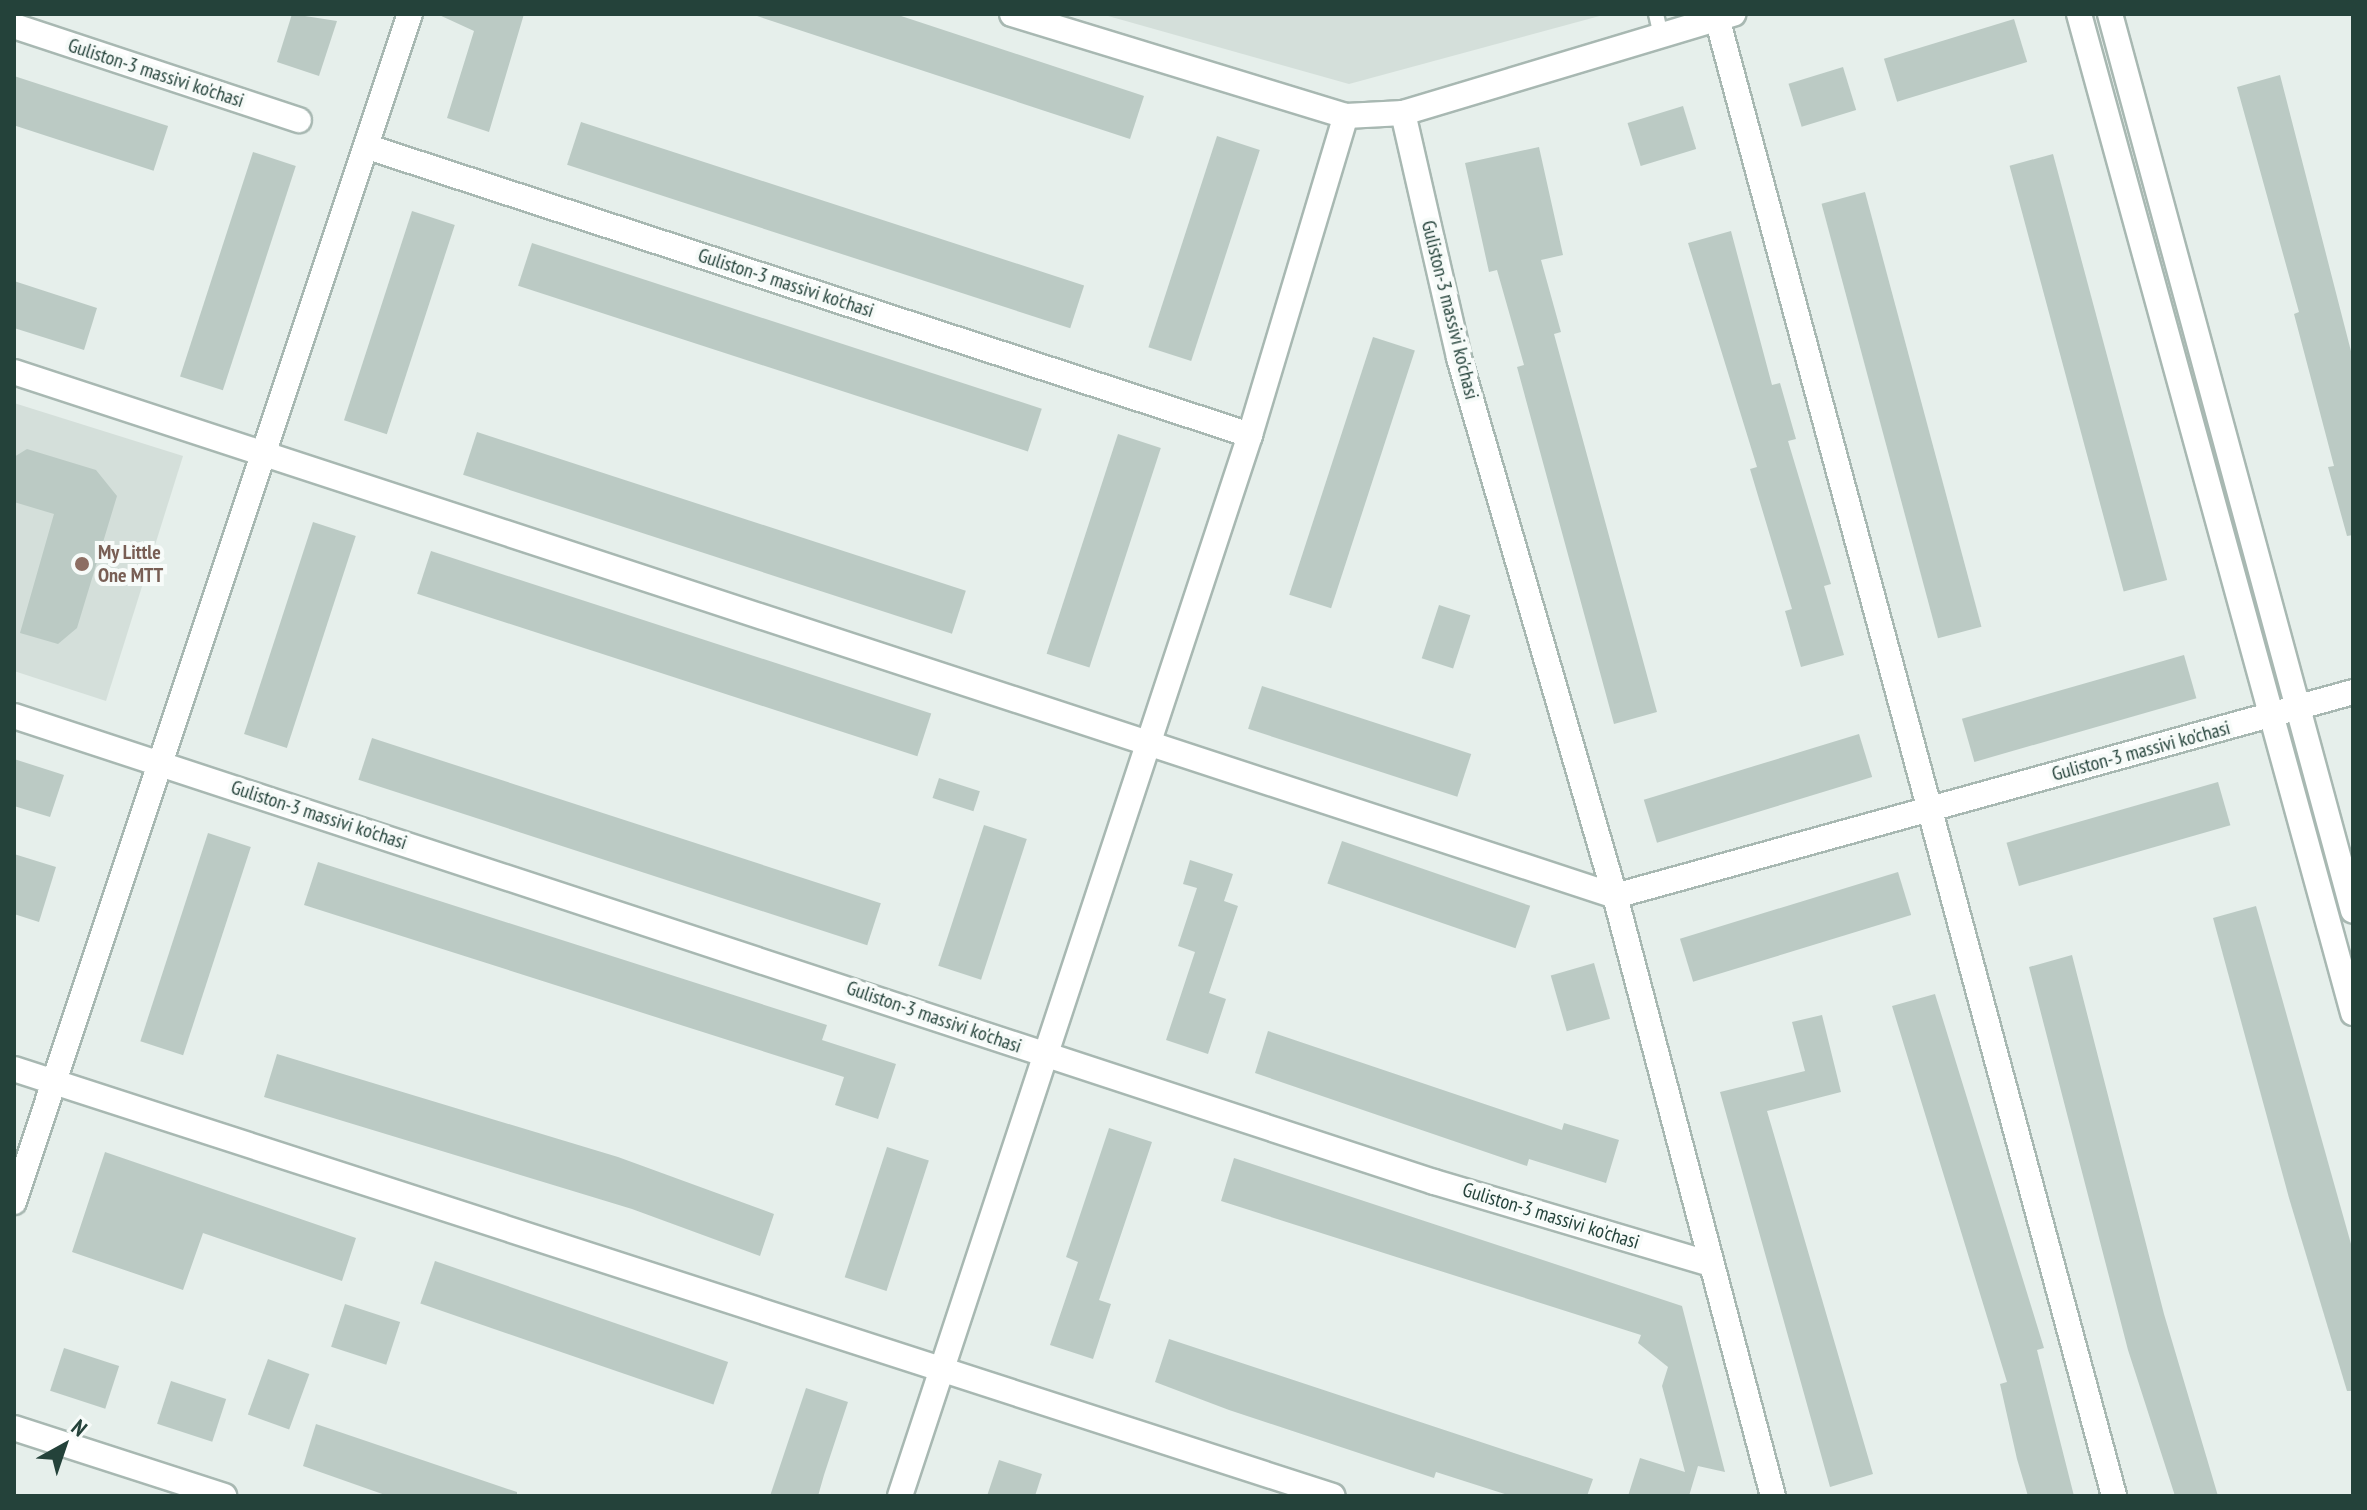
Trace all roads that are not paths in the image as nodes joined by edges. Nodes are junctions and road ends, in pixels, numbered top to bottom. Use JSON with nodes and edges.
{"nodes":[{"id":1,"x":410,"y":14,"type":"edge"},
{"id":2,"x":1012,"y":14,"type":"edge"},
{"id":3,"x":2079,"y":14,"type":"edge"},
{"id":4,"x":2110,"y":14,"type":"edge"},
{"id":5,"x":1725,"y":16,"type":"edge"},
{"id":6,"x":1658,"y":25,"type":"edge"},
{"id":7,"x":14,"y":26,"type":"edge"},
{"id":8,"x":1403,"y":113,"type":"junction"},
{"id":9,"x":1346,"y":116,"type":"junction"},
{"id":10,"x":299,"y":120,"type":"dead end"},
{"id":11,"x":368,"y":147,"type":"junction"},
{"id":12,"x":14,"y":372,"type":"edge"},
{"id":13,"x":1250,"y":435,"type":"junction"},
{"id":14,"x":264,"y":453,"type":"junction"},
{"id":15,"x":2353,"y":692,"type":"edge"},
{"id":16,"x":2297,"y":708,"type":"junction"},
{"id":17,"x":2271,"y":715,"type":"junction"},
{"id":18,"x":14,"y":716,"type":"edge"},
{"id":19,"x":1148,"y":745,"type":"junction"},
{"id":20,"x":161,"y":763,"type":"junction"},
{"id":21,"x":1928,"y":809,"type":"junction"},
{"id":22,"x":1615,"y":896,"type":"junction"},
{"id":23,"x":2353,"y":911,"type":"edge"},
{"id":24,"x":2353,"y":1013,"type":"edge"},
{"id":25,"x":1046,"y":1055,"type":"junction"},
{"id":26,"x":14,"y":1069,"type":"edge"},
{"id":27,"x":53,"y":1082,"type":"junction"},
{"id":28,"x":14,"y":1202,"type":"edge"},
{"id":29,"x":1710,"y":1264,"type":"junction"},
{"id":30,"x":942,"y":1370,"type":"junction"},
{"id":31,"x":14,"y":1428,"type":"edge"},
{"id":32,"x":224,"y":1496,"type":"edge"},
{"id":33,"x":900,"y":1496,"type":"edge"},
{"id":34,"x":1333,"y":1496,"type":"edge"},
{"id":35,"x":1773,"y":1496,"type":"edge"},
{"id":36,"x":2114,"y":1496,"type":"edge"}],
"edges":[{"from":1,"to":11,"type":"street"},
{"from":2,"to":9,"type":"street"},
{"from":3,"to":17,"type":"street"},
{"from":4,"to":16,"type":"street"},
{"from":5,"to":6,"type":"street"},
{"from":5,"to":21,"type":"street"},
{"from":6,"to":8,"type":"street"},
{"from":7,"to":10,"type":"street","name":"Guliston-3 massivi ko'chasi"},
{"from":8,"to":9,"type":"street"},
{"from":8,"to":22,"type":"street","name":"Guliston-3 massivi ko'chasi"},
{"from":9,"to":13,"type":"street"},
{"from":11,"to":13,"type":"street","name":"Guliston-3 massivi ko'chasi"},
{"from":11,"to":14,"type":"street"},
{"from":12,"to":14,"type":"street"},
{"from":13,"to":19,"type":"street"},
{"from":14,"to":19,"type":"street"},
{"from":14,"to":20,"type":"street"},
{"from":15,"to":16,"type":"street","name":"Guliston-3 massivi ko'chasi"},
{"from":16,"to":17,"type":"street","name":"Guliston-3 massivi ko'chasi"},
{"from":16,"to":23,"type":"street"},
{"from":17,"to":21,"type":"street","name":"Guliston-3 massivi ko'chasi"},
{"from":17,"to":24,"type":"street"},
{"from":18,"to":20,"type":"street","name":"Guliston-3 massivi ko'chasi"},
{"from":19,"to":22,"type":"street"},
{"from":19,"to":25,"type":"street"},
{"from":20,"to":25,"type":"street","name":"Guliston-3 massivi ko'chasi"},
{"from":20,"to":27,"type":"street"},
{"from":21,"to":22,"type":"street","name":"Guliston-3 massivi ko'chasi"},
{"from":21,"to":36,"type":"street"},
{"from":22,"to":29,"type":"street","name":"Guliston-3 massivi ko'chasi"},
{"from":25,"to":29,"type":"street","name":"Guliston-3 massivi ko'chasi"},
{"from":25,"to":30,"type":"street"},
{"from":26,"to":27,"type":"street"},
{"from":27,"to":28,"type":"street"},
{"from":27,"to":30,"type":"street"},
{"from":29,"to":35,"type":"street","name":"Guliston-3 massivi ko'chasi"},
{"from":30,"to":33,"type":"street"},
{"from":30,"to":34,"type":"street"},
{"from":31,"to":32,"type":"street"}]}
